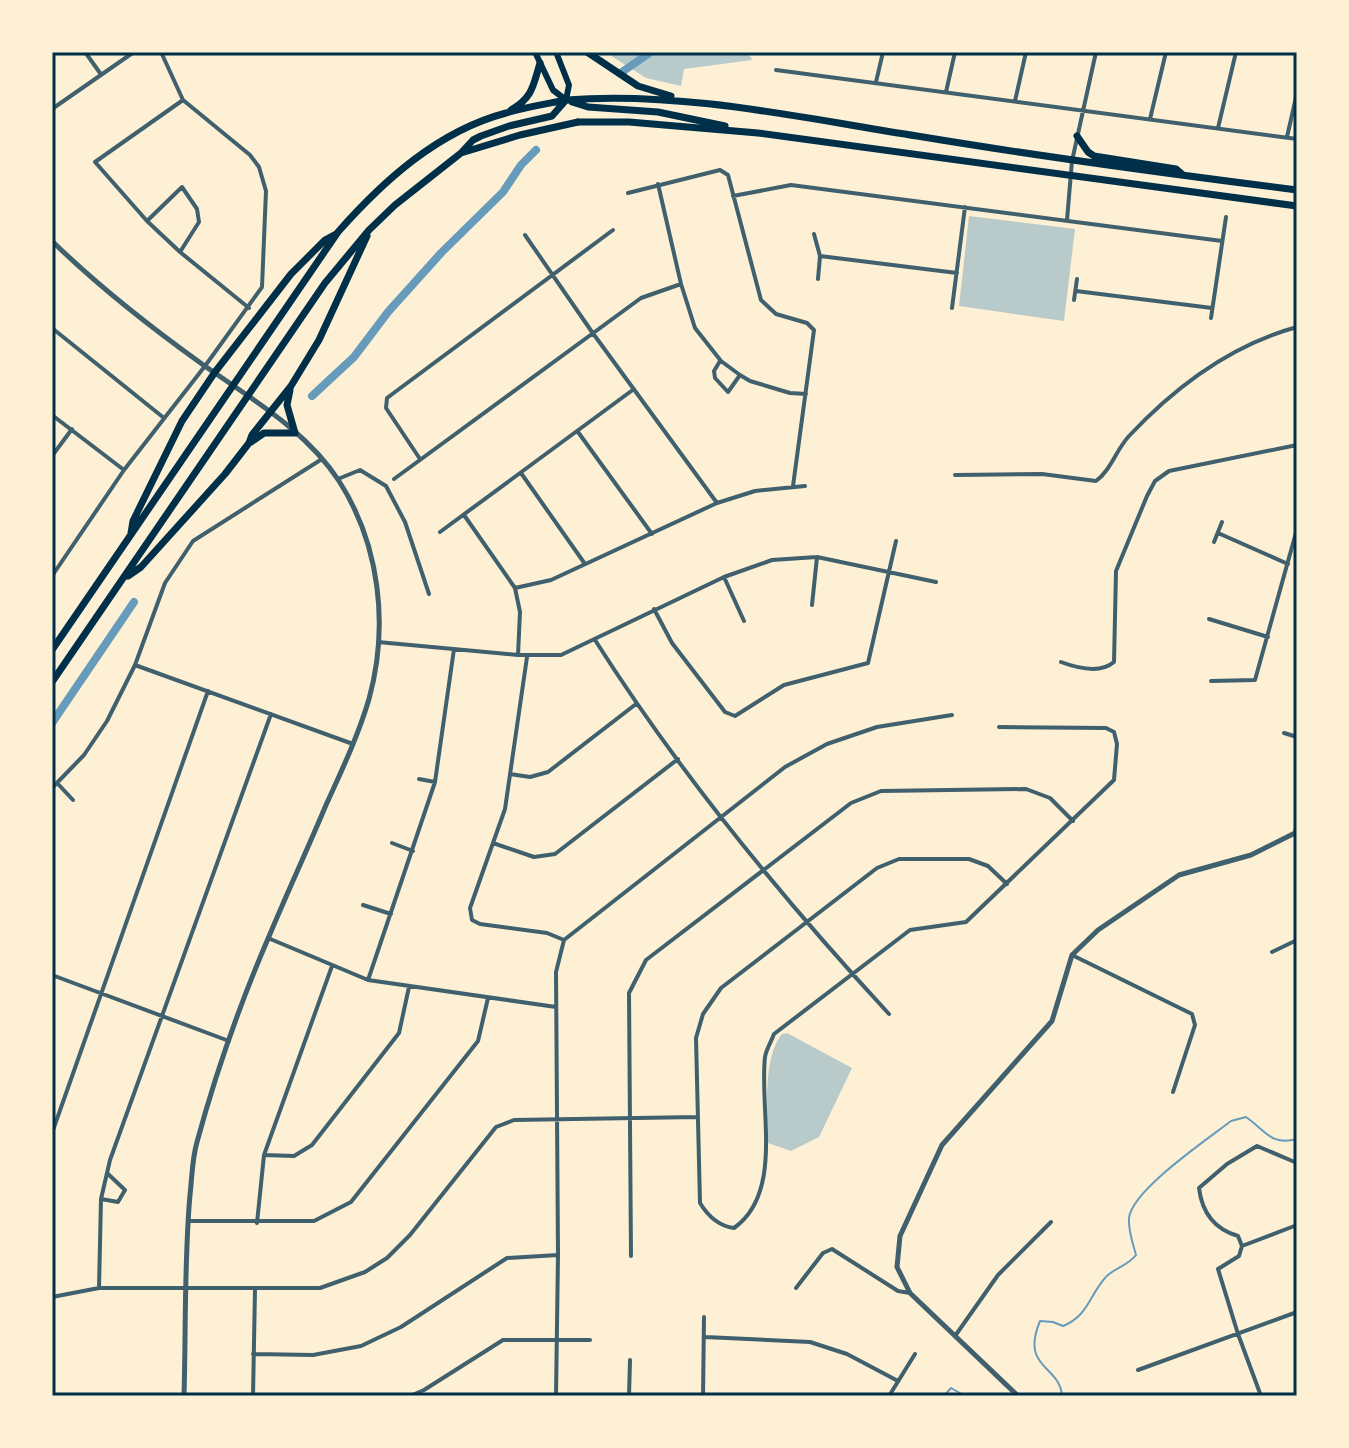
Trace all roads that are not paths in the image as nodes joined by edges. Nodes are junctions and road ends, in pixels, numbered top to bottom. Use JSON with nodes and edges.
{"nodes":[{"id":1,"x":85,"y":52,"type":"edge"},
{"id":2,"x":134,"y":52,"type":"edge"},
{"id":3,"x":161,"y":52,"type":"edge"},
{"id":4,"x":535,"y":52,"type":"edge"},
{"id":5,"x":556,"y":52,"type":"edge"},
{"id":6,"x":587,"y":52,"type":"edge"},
{"id":7,"x":883,"y":52,"type":"edge"},
{"id":8,"x":955,"y":52,"type":"edge"},
{"id":9,"x":1026,"y":52,"type":"edge"},
{"id":10,"x":1096,"y":52,"type":"edge"},
{"id":11,"x":1166,"y":52,"type":"edge"},
{"id":12,"x":1236,"y":52,"type":"edge"},
{"id":13,"x":540,"y":63,"type":"junction"},
{"id":14,"x":776,"y":70,"type":"dead end"},
{"id":15,"x":101,"y":74,"type":"junction"},
{"id":16,"x":876,"y":82,"type":"junction"},
{"id":17,"x":946,"y":92,"type":"junction"},
{"id":18,"x":1297,"y":93,"type":"edge"},
{"id":19,"x":183,"y":100,"type":"junction"},
{"id":20,"x":566,"y":100,"type":"junction"},
{"id":21,"x":685,"y":101,"type":"junction"},
{"id":22,"x":1015,"y":101,"type":"junction"},
{"id":23,"x":52,"y":109,"type":"edge"},
{"id":24,"x":1082,"y":110,"type":"junction"},
{"id":25,"x":506,"y":113,"type":"junction"},
{"id":26,"x":1150,"y":119,"type":"junction"},
{"id":27,"x":1218,"y":128,"type":"junction"},
{"id":28,"x":758,"y":133,"type":"junction"},
{"id":29,"x":1077,"y":136,"type":"junction"},
{"id":30,"x":1287,"y":137,"type":"junction"},
{"id":31,"x":1297,"y":139,"type":"edge"},
{"id":32,"x":461,"y":153,"type":"junction"},
{"id":33,"x":1072,"y":161,"type":"junction"},
{"id":34,"x":1071,"y":175,"type":"junction"},
{"id":35,"x":1183,"y":175,"type":"junction"},
{"id":36,"x":658,"y":184,"type":"junction"},
{"id":37,"x":1297,"y":190,"type":"edge"},
{"id":38,"x":628,"y":193,"type":"dead end"},
{"id":39,"x":733,"y":196,"type":"junction"},
{"id":40,"x":1297,"y":206,"type":"edge"},
{"id":41,"x":965,"y":207,"type":"junction"},
{"id":42,"x":1226,"y":217,"type":"dead end"},
{"id":43,"x":1067,"y":220,"type":"junction"},
{"id":44,"x":147,"y":221,"type":"junction"},
{"id":45,"x":369,"y":230,"type":"junction"},
{"id":46,"x":613,"y":230,"type":"dead end"},
{"id":47,"x":338,"y":232,"type":"junction"},
{"id":48,"x":814,"y":234,"type":"dead end"},
{"id":49,"x":525,"y":235,"type":"dead end"},
{"id":50,"x":52,"y":241,"type":"edge"},
{"id":51,"x":1222,"y":241,"type":"junction"},
{"id":52,"x":180,"y":252,"type":"junction"},
{"id":53,"x":820,"y":256,"type":"junction"},
{"id":54,"x":957,"y":273,"type":"junction"},
{"id":55,"x":552,"y":275,"type":"junction"},
{"id":56,"x":818,"y":279,"type":"dead end"},
{"id":57,"x":1077,"y":279,"type":"dead end"},
{"id":58,"x":681,"y":284,"type":"junction"},
{"id":59,"x":1076,"y":291,"type":"junction"},
{"id":60,"x":1074,"y":300,"type":"dead end"},
{"id":61,"x":249,"y":308,"type":"junction"},
{"id":62,"x":952,"y":308,"type":"dead end"},
{"id":63,"x":1212,"y":308,"type":"junction"},
{"id":64,"x":1211,"y":318,"type":"dead end"},
{"id":65,"x":1297,"y":327,"type":"edge"},
{"id":66,"x":52,"y":328,"type":"edge"},
{"id":67,"x":592,"y":332,"type":"junction"},
{"id":68,"x":721,"y":361,"type":"junction"},
{"id":69,"x":205,"y":366,"type":"junction"},
{"id":70,"x":215,"y":372,"type":"junction"},
{"id":71,"x":740,"y":375,"type":"junction"},
{"id":72,"x":291,"y":386,"type":"junction"},
{"id":73,"x":634,"y":389,"type":"junction"},
{"id":74,"x":806,"y":394,"type":"junction"},
{"id":75,"x":270,"y":412,"type":"junction"},
{"id":76,"x":52,"y":415,"type":"edge"},
{"id":77,"x":164,"y":418,"type":"junction"},
{"id":78,"x":72,"y":429,"type":"junction"},
{"id":79,"x":577,"y":431,"type":"junction"},
{"id":80,"x":295,"y":433,"type":"junction"},
{"id":81,"x":249,"y":443,"type":"junction"},
{"id":82,"x":1297,"y":445,"type":"edge"},
{"id":83,"x":52,"y":456,"type":"edge"},
{"id":84,"x":322,"y":459,"type":"junction"},
{"id":85,"x":420,"y":459,"type":"junction"},
{"id":86,"x":124,"y":470,"type":"junction"},
{"id":87,"x":521,"y":473,"type":"junction"},
{"id":88,"x":955,"y":475,"type":"dead end"},
{"id":89,"x":338,"y":479,"type":"junction"},
{"id":90,"x":394,"y":479,"type":"dead end"},
{"id":91,"x":793,"y":486,"type":"junction"},
{"id":92,"x":805,"y":486,"type":"dead end"},
{"id":93,"x":717,"y":503,"type":"junction"},
{"id":94,"x":464,"y":515,"type":"junction"},
{"id":95,"x":1222,"y":522,"type":"dead end"},
{"id":96,"x":1297,"y":529,"type":"edge"},
{"id":97,"x":440,"y":532,"type":"dead end"},
{"id":98,"x":1218,"y":533,"type":"junction"},
{"id":99,"x":652,"y":534,"type":"junction"},
{"id":100,"x":131,"y":535,"type":"junction"},
{"id":101,"x":896,"y":541,"type":"dead end"},
{"id":102,"x":1214,"y":542,"type":"dead end"},
{"id":103,"x":817,"y":557,"type":"junction"},
{"id":104,"x":585,"y":564,"type":"junction"},
{"id":105,"x":1288,"y":564,"type":"junction"},
{"id":106,"x":890,"y":572,"type":"junction"},
{"id":107,"x":52,"y":576,"type":"edge"},
{"id":108,"x":724,"y":577,"type":"junction"},
{"id":109,"x":123,"y":579,"type":"junction"},
{"id":110,"x":936,"y":582,"type":"dead end"},
{"id":111,"x":515,"y":588,"type":"junction"},
{"id":112,"x":429,"y":594,"type":"dead end"},
{"id":113,"x":812,"y":605,"type":"dead end"},
{"id":114,"x":654,"y":609,"type":"junction"},
{"id":115,"x":1209,"y":619,"type":"dead end"},
{"id":116,"x":744,"y":621,"type":"dead end"},
{"id":117,"x":1268,"y":637,"type":"junction"},
{"id":118,"x":595,"y":640,"type":"junction"},
{"id":119,"x":378,"y":642,"type":"junction"},
{"id":120,"x":454,"y":649,"type":"junction"},
{"id":121,"x":52,"y":650,"type":"edge"},
{"id":122,"x":518,"y":655,"type":"junction"},
{"id":123,"x":527,"y":656,"type":"junction"},
{"id":124,"x":1061,"y":662,"type":"dead end"},
{"id":125,"x":135,"y":665,"type":"junction"},
{"id":126,"x":1211,"y":681,"type":"dead end"},
{"id":127,"x":52,"y":682,"type":"edge"},
{"id":128,"x":208,"y":691,"type":"junction"},
{"id":129,"x":636,"y":704,"type":"junction"},
{"id":130,"x":271,"y":714,"type":"junction"},
{"id":131,"x":952,"y":715,"type":"dead end"},
{"id":132,"x":999,"y":727,"type":"dead end"},
{"id":133,"x":1284,"y":733,"type":"dead end"},
{"id":134,"x":1297,"y":737,"type":"edge"},
{"id":135,"x":353,"y":744,"type":"junction"},
{"id":136,"x":678,"y":759,"type":"junction"},
{"id":137,"x":510,"y":774,"type":"junction"},
{"id":138,"x":419,"y":779,"type":"dead end"},
{"id":139,"x":435,"y":782,"type":"junction"},
{"id":140,"x":57,"y":784,"type":"junction"},
{"id":141,"x":52,"y":788,"type":"edge"},
{"id":142,"x":73,"y":800,"type":"dead end"},
{"id":143,"x":721,"y":815,"type":"junction"},
{"id":144,"x":1073,"y":821,"type":"junction"},
{"id":145,"x":1297,"y":823,"type":"edge"},
{"id":146,"x":1296,"y":832,"type":"edge"},
{"id":147,"x":392,"y":843,"type":"dead end"},
{"id":148,"x":493,"y":843,"type":"junction"},
{"id":149,"x":413,"y":851,"type":"junction"},
{"id":150,"x":763,"y":869,"type":"junction"},
{"id":151,"x":1007,"y":884,"type":"junction"},
{"id":152,"x":363,"y":905,"type":"dead end"},
{"id":153,"x":391,"y":914,"type":"junction"},
{"id":154,"x":806,"y":923,"type":"junction"},
{"id":155,"x":268,"y":938,"type":"junction"},
{"id":156,"x":564,"y":940,"type":"junction"},
{"id":157,"x":1297,"y":940,"type":"edge"},
{"id":158,"x":1272,"y":952,"type":"dead end"},
{"id":159,"x":1072,"y":955,"type":"junction"},
{"id":160,"x":332,"y":966,"type":"junction"},
{"id":161,"x":852,"y":974,"type":"junction"},
{"id":162,"x":52,"y":975,"type":"edge"},
{"id":163,"x":368,"y":980,"type":"junction"},
{"id":164,"x":409,"y":987,"type":"junction"},
{"id":165,"x":100,"y":994,"type":"junction"},
{"id":166,"x":488,"y":998,"type":"junction"},
{"id":167,"x":556,"y":1007,"type":"junction"},
{"id":168,"x":889,"y":1014,"type":"dead end"},
{"id":169,"x":162,"y":1016,"type":"junction"},
{"id":170,"x":229,"y":1041,"type":"junction"},
{"id":171,"x":1173,"y":1092,"type":"dead end"},
{"id":172,"x":697,"y":1117,"type":"junction"},
{"id":173,"x":629,"y":1118,"type":"junction"},
{"id":174,"x":558,"y":1119,"type":"junction"},
{"id":175,"x":52,"y":1133,"type":"edge"},
{"id":176,"x":264,"y":1155,"type":"junction"},
{"id":177,"x":1297,"y":1163,"type":"edge"},
{"id":178,"x":107,"y":1173,"type":"junction"},
{"id":179,"x":101,"y":1199,"type":"junction"},
{"id":180,"x":188,"y":1221,"type":"junction"},
{"id":181,"x":1051,"y":1222,"type":"dead end"},
{"id":182,"x":257,"y":1223,"type":"junction"},
{"id":183,"x":1297,"y":1225,"type":"edge"},
{"id":184,"x":1242,"y":1246,"type":"junction"},
{"id":185,"x":558,"y":1255,"type":"junction"},
{"id":186,"x":631,"y":1256,"type":"dead end"},
{"id":187,"x":186,"y":1287,"type":"junction"},
{"id":188,"x":99,"y":1288,"type":"junction"},
{"id":189,"x":796,"y":1288,"type":"dead end"},
{"id":190,"x":255,"y":1289,"type":"junction"},
{"id":191,"x":910,"y":1293,"type":"junction"},
{"id":192,"x":52,"y":1297,"type":"edge"},
{"id":193,"x":1297,"y":1312,"type":"edge"},
{"id":194,"x":704,"y":1317,"type":"dead end"},
{"id":195,"x":1238,"y":1334,"type":"junction"},
{"id":196,"x":955,"y":1336,"type":"junction"},
{"id":197,"x":705,"y":1337,"type":"junction"},
{"id":198,"x":557,"y":1339,"type":"junction"},
{"id":199,"x":590,"y":1340,"type":"dead end"},
{"id":200,"x":253,"y":1354,"type":"junction"},
{"id":201,"x":915,"y":1354,"type":"dead end"},
{"id":202,"x":630,"y":1360,"type":"dead end"},
{"id":203,"x":1138,"y":1370,"type":"dead end"},
{"id":204,"x":898,"y":1381,"type":"junction"},
{"id":205,"x":184,"y":1396,"type":"edge"},
{"id":206,"x":253,"y":1396,"type":"edge"},
{"id":207,"x":410,"y":1396,"type":"edge"},
{"id":208,"x":556,"y":1396,"type":"edge"},
{"id":209,"x":629,"y":1396,"type":"edge"},
{"id":210,"x":703,"y":1396,"type":"edge"},
{"id":211,"x":889,"y":1396,"type":"edge"},
{"id":212,"x":1018,"y":1396,"type":"edge"},
{"id":213,"x":1261,"y":1396,"type":"edge"}],
"edges":[{"from":1,"to":15,"type":"street"},
{"from":2,"to":15,"type":"street"},
{"from":3,"to":19,"type":"street"},
{"from":4,"to":13,"type":"main road"},
{"from":5,"to":20,"type":"main road"},
{"from":6,"to":21,"type":"highway"},
{"from":7,"to":16,"type":"street"},
{"from":8,"to":17,"type":"street"},
{"from":9,"to":22,"type":"street"},
{"from":10,"to":24,"type":"street"},
{"from":11,"to":26,"type":"street"},
{"from":12,"to":27,"type":"street"},
{"from":13,"to":20,"type":"main road"},
{"from":13,"to":25,"type":"highway"},
{"from":14,"to":16,"type":"street"},
{"from":15,"to":23,"type":"street"},
{"from":16,"to":17,"type":"street"},
{"from":17,"to":22,"type":"street"},
{"from":18,"to":30,"type":"street"},
{"from":19,"to":44,"type":"street"},
{"from":19,"to":61,"type":"street"},
{"from":20,"to":21,"type":"highway"},
{"from":20,"to":25,"type":"highway"},
{"from":20,"to":28,"type":"highway"},
{"from":20,"to":32,"type":"highway"},
{"from":21,"to":33,"type":"highway"},
{"from":22,"to":24,"type":"street"},
{"from":24,"to":26,"type":"street"},
{"from":24,"to":29,"type":"street"},
{"from":25,"to":47,"type":"highway"},
{"from":26,"to":27,"type":"street"},
{"from":27,"to":30,"type":"street"},
{"from":28,"to":32,"type":"highway"},
{"from":28,"to":34,"type":"highway"},
{"from":29,"to":33,"type":"street"},
{"from":29,"to":35,"type":"highway"},
{"from":30,"to":31,"type":"street"},
{"from":32,"to":45,"type":"highway"},
{"from":33,"to":34,"type":"street"},
{"from":33,"to":35,"type":"highway"},
{"from":34,"to":40,"type":"highway"},
{"from":34,"to":43,"type":"street"},
{"from":35,"to":37,"type":"highway"},
{"from":36,"to":38,"type":"street"},
{"from":36,"to":39,"type":"street"},
{"from":36,"to":58,"type":"street"},
{"from":39,"to":41,"type":"street"},
{"from":39,"to":74,"type":"street"},
{"from":41,"to":43,"type":"street"},
{"from":41,"to":54,"type":"street"},
{"from":42,"to":51,"type":"street"},
{"from":43,"to":51,"type":"street"},
{"from":44,"to":52,"type":"street"},
{"from":44,"to":52,"type":"street"},
{"from":45,"to":72,"type":"highway"},
{"from":45,"to":109,"type":"highway"},
{"from":46,"to":55,"type":"street"},
{"from":47,"to":70,"type":"highway"},
{"from":47,"to":100,"type":"highway"},
{"from":48,"to":53,"type":"street"},
{"from":49,"to":55,"type":"street"},
{"from":50,"to":69,"type":"street"},
{"from":51,"to":63,"type":"street"},
{"from":52,"to":61,"type":"street"},
{"from":53,"to":54,"type":"street"},
{"from":53,"to":56,"type":"street"},
{"from":54,"to":62,"type":"street"},
{"from":55,"to":67,"type":"street"},
{"from":55,"to":85,"type":"street"},
{"from":57,"to":59,"type":"street"},
{"from":58,"to":67,"type":"street"},
{"from":58,"to":68,"type":"street"},
{"from":59,"to":60,"type":"street"},
{"from":59,"to":63,"type":"street"},
{"from":61,"to":69,"type":"street"},
{"from":63,"to":64,"type":"street"},
{"from":65,"to":88,"type":"street"},
{"from":66,"to":77,"type":"street"},
{"from":67,"to":73,"type":"street"},
{"from":67,"to":85,"type":"street"},
{"from":68,"to":71,"type":"street"},
{"from":68,"to":71,"type":"street"},
{"from":69,"to":70,"type":"street"},
{"from":69,"to":77,"type":"street"},
{"from":70,"to":75,"type":"street"},
{"from":70,"to":100,"type":"highway"},
{"from":71,"to":74,"type":"street"},
{"from":72,"to":75,"type":"highway"},
{"from":72,"to":80,"type":"highway"},
{"from":73,"to":79,"type":"street"},
{"from":73,"to":93,"type":"street"},
{"from":74,"to":91,"type":"street"},
{"from":75,"to":80,"type":"street"},
{"from":75,"to":81,"type":"highway"},
{"from":76,"to":78,"type":"street"},
{"from":77,"to":86,"type":"street"},
{"from":78,"to":83,"type":"street"},
{"from":78,"to":86,"type":"street"},
{"from":79,"to":87,"type":"street"},
{"from":79,"to":99,"type":"street"},
{"from":80,"to":81,"type":"highway"},
{"from":80,"to":84,"type":"street"},
{"from":81,"to":109,"type":"highway"},
{"from":82,"to":124,"type":"street"},
{"from":84,"to":89,"type":"street"},
{"from":84,"to":125,"type":"street"},
{"from":85,"to":90,"type":"street"},
{"from":86,"to":107,"type":"street"},
{"from":87,"to":94,"type":"street"},
{"from":87,"to":104,"type":"street"},
{"from":89,"to":112,"type":"street"},
{"from":89,"to":119,"type":"street"},
{"from":91,"to":92,"type":"street"},
{"from":91,"to":93,"type":"street"},
{"from":93,"to":99,"type":"street"},
{"from":94,"to":97,"type":"street"},
{"from":94,"to":111,"type":"street"},
{"from":95,"to":98,"type":"street"},
{"from":96,"to":105,"type":"street"},
{"from":98,"to":102,"type":"street"},
{"from":98,"to":105,"type":"street"},
{"from":99,"to":104,"type":"street"},
{"from":100,"to":121,"type":"highway"},
{"from":101,"to":106,"type":"street"},
{"from":103,"to":106,"type":"street"},
{"from":103,"to":108,"type":"street"},
{"from":103,"to":113,"type":"street"},
{"from":104,"to":111,"type":"street"},
{"from":105,"to":117,"type":"street"},
{"from":106,"to":110,"type":"street"},
{"from":106,"to":114,"type":"street"},
{"from":108,"to":114,"type":"street"},
{"from":108,"to":116,"type":"street"},
{"from":109,"to":127,"type":"highway"},
{"from":111,"to":122,"type":"street"},
{"from":114,"to":118,"type":"street"},
{"from":115,"to":117,"type":"street"},
{"from":117,"to":126,"type":"street"},
{"from":118,"to":123,"type":"street"},
{"from":118,"to":129,"type":"street"},
{"from":119,"to":120,"type":"street"},
{"from":119,"to":135,"type":"street"},
{"from":120,"to":122,"type":"street"},
{"from":120,"to":139,"type":"street"},
{"from":122,"to":123,"type":"street"},
{"from":123,"to":137,"type":"street"},
{"from":125,"to":128,"type":"street"},
{"from":125,"to":140,"type":"street"},
{"from":128,"to":130,"type":"street"},
{"from":128,"to":165,"type":"street"},
{"from":129,"to":136,"type":"street"},
{"from":129,"to":137,"type":"street"},
{"from":130,"to":135,"type":"street"},
{"from":130,"to":169,"type":"street"},
{"from":131,"to":143,"type":"street"},
{"from":132,"to":144,"type":"street"},
{"from":133,"to":134,"type":"street"},
{"from":135,"to":155,"type":"street"},
{"from":136,"to":143,"type":"street"},
{"from":136,"to":148,"type":"street"},
{"from":137,"to":148,"type":"street"},
{"from":138,"to":139,"type":"street"},
{"from":139,"to":149,"type":"street"},
{"from":140,"to":141,"type":"street"},
{"from":140,"to":142,"type":"street"},
{"from":143,"to":150,"type":"street"},
{"from":143,"to":156,"type":"street"},
{"from":144,"to":150,"type":"street"},
{"from":144,"to":151,"type":"street"},
{"from":145,"to":146,"type":"street"},
{"from":146,"to":159,"type":"street"},
{"from":147,"to":149,"type":"street"},
{"from":148,"to":156,"type":"street"},
{"from":149,"to":153,"type":"street"},
{"from":150,"to":154,"type":"street"},
{"from":150,"to":173,"type":"street"},
{"from":151,"to":154,"type":"street"},
{"from":151,"to":161,"type":"street"},
{"from":152,"to":153,"type":"street"},
{"from":153,"to":163,"type":"street"},
{"from":154,"to":161,"type":"street"},
{"from":154,"to":172,"type":"street"},
{"from":155,"to":160,"type":"street"},
{"from":155,"to":170,"type":"street"},
{"from":156,"to":167,"type":"street"},
{"from":157,"to":158,"type":"street"},
{"from":159,"to":171,"type":"street"},
{"from":159,"to":191,"type":"street"},
{"from":160,"to":163,"type":"street"},
{"from":160,"to":176,"type":"street"},
{"from":161,"to":168,"type":"street"},
{"from":161,"to":172,"type":"street"},
{"from":162,"to":165,"type":"street"},
{"from":163,"to":164,"type":"street"},
{"from":164,"to":166,"type":"street"},
{"from":164,"to":176,"type":"street"},
{"from":165,"to":169,"type":"street"},
{"from":165,"to":175,"type":"street"},
{"from":166,"to":167,"type":"street"},
{"from":166,"to":182,"type":"street"},
{"from":167,"to":174,"type":"street"},
{"from":169,"to":170,"type":"street"},
{"from":169,"to":178,"type":"street"},
{"from":170,"to":180,"type":"street"},
{"from":172,"to":173,"type":"street"},
{"from":173,"to":174,"type":"street"},
{"from":173,"to":186,"type":"street"},
{"from":174,"to":185,"type":"street"},
{"from":174,"to":190,"type":"street"},
{"from":176,"to":182,"type":"street"},
{"from":177,"to":184,"type":"street"},
{"from":178,"to":179,"type":"street"},
{"from":178,"to":179,"type":"street"},
{"from":179,"to":188,"type":"street"},
{"from":180,"to":182,"type":"street"},
{"from":180,"to":187,"type":"street"},
{"from":181,"to":196,"type":"street"},
{"from":183,"to":184,"type":"street"},
{"from":184,"to":195,"type":"street"},
{"from":185,"to":198,"type":"street"},
{"from":185,"to":200,"type":"street"},
{"from":187,"to":188,"type":"street"},
{"from":187,"to":190,"type":"street"},
{"from":187,"to":205,"type":"street"},
{"from":188,"to":192,"type":"street"},
{"from":189,"to":191,"type":"street"},
{"from":190,"to":200,"type":"street"},
{"from":191,"to":196,"type":"street"},
{"from":193,"to":195,"type":"street"},
{"from":194,"to":197,"type":"street"},
{"from":195,"to":203,"type":"street"},
{"from":195,"to":213,"type":"street"},
{"from":196,"to":212,"type":"street"},
{"from":197,"to":204,"type":"street"},
{"from":197,"to":210,"type":"street"},
{"from":198,"to":199,"type":"street"},
{"from":198,"to":207,"type":"street"},
{"from":198,"to":208,"type":"street"},
{"from":200,"to":206,"type":"street"},
{"from":201,"to":204,"type":"street"},
{"from":202,"to":209,"type":"street"},
{"from":204,"to":211,"type":"street"}]}
